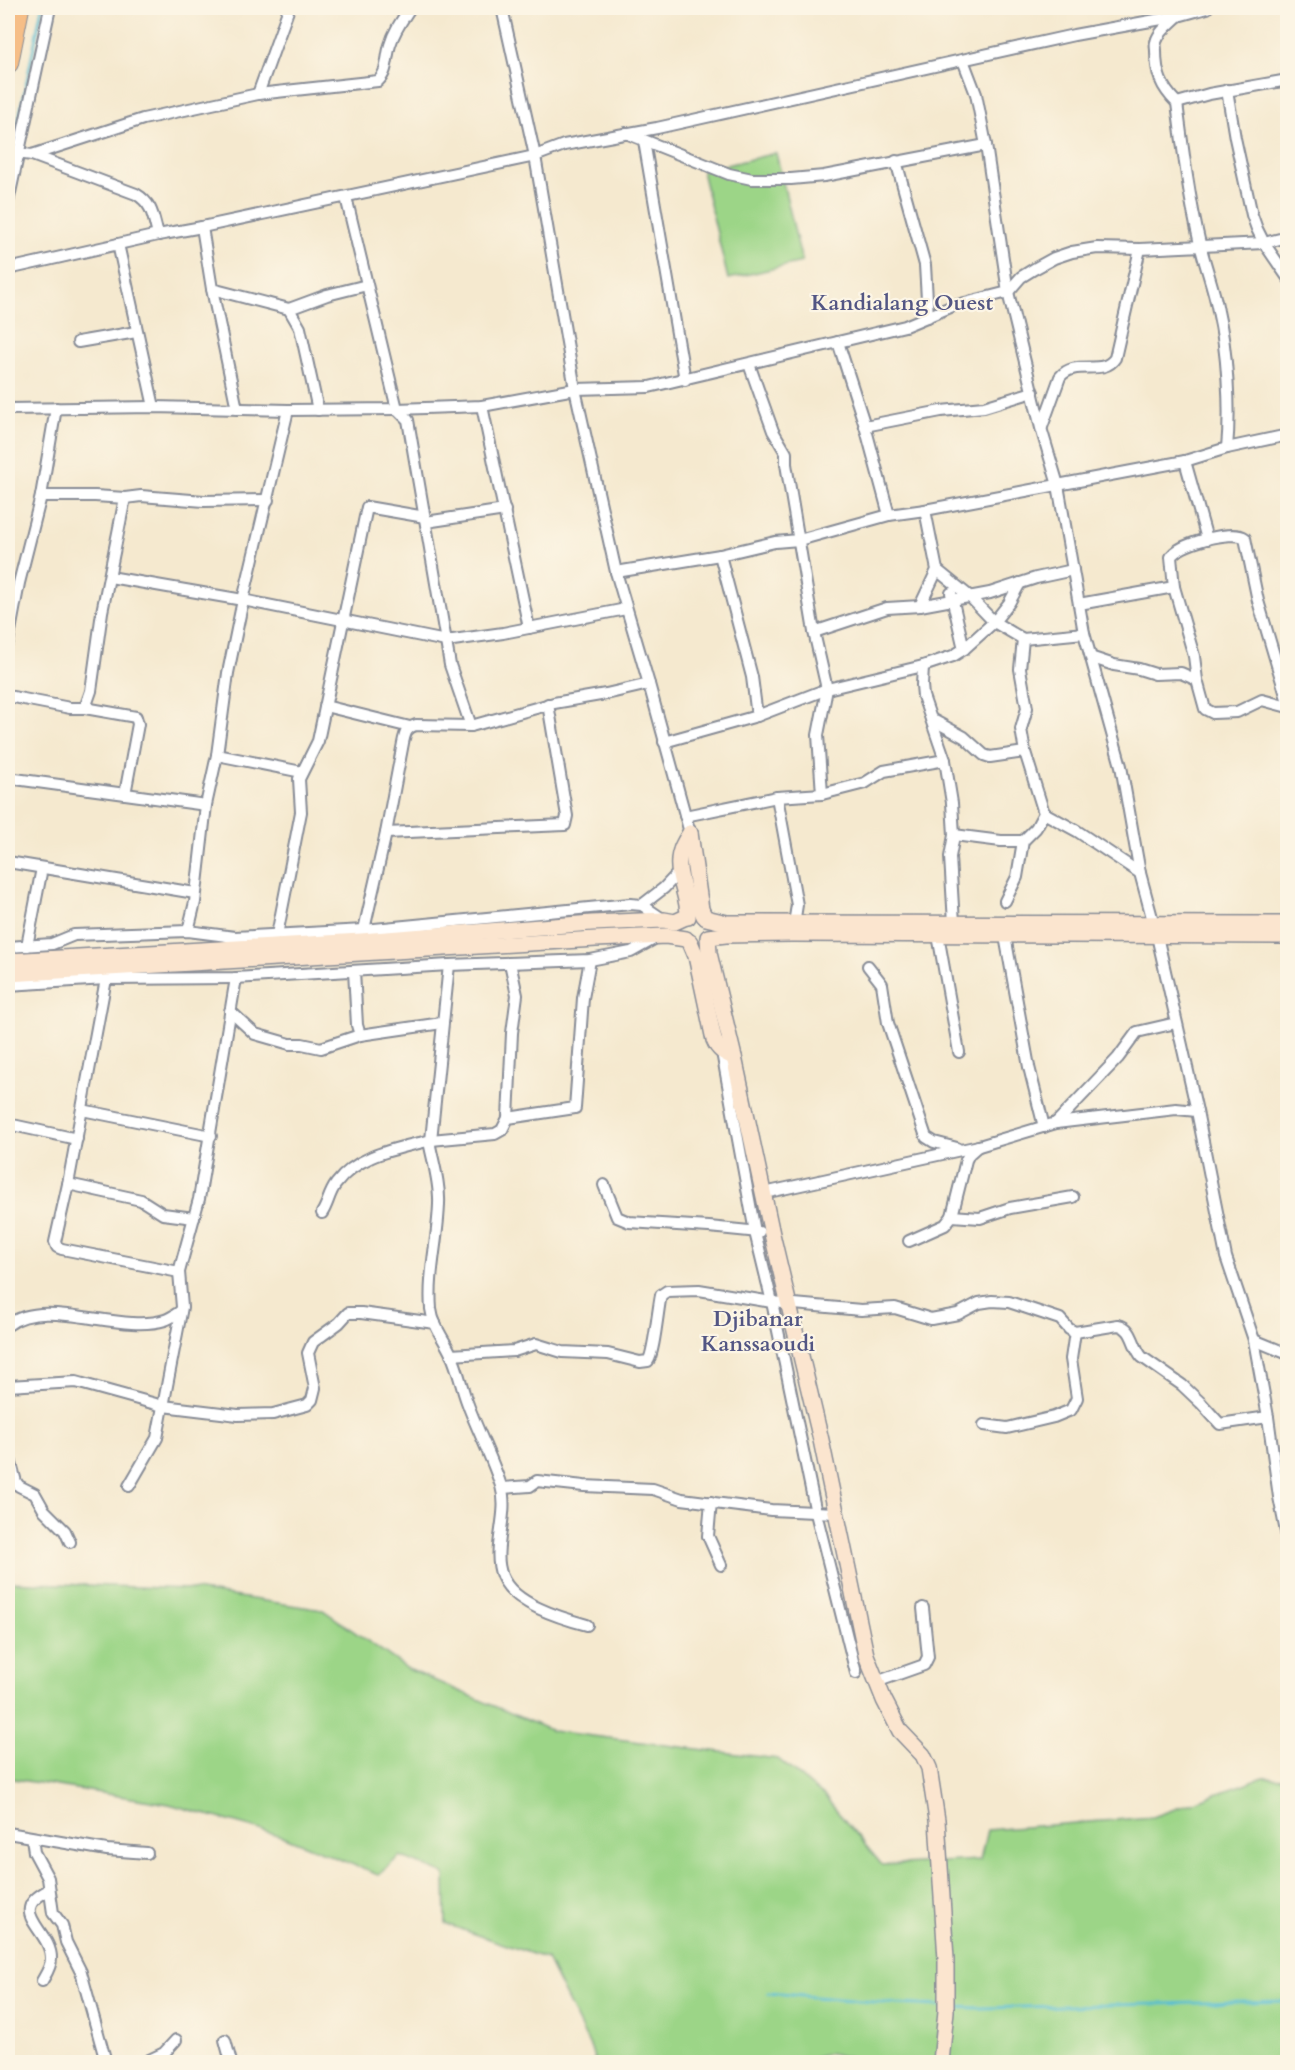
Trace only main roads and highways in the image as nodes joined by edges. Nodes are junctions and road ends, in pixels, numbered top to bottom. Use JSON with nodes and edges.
{"nodes":[{"id":1,"x":19,"y":8,"type":"edge"},
{"id":2,"x":8,"y":63,"type":"edge"},
{"id":3,"x":687,"y":917,"type":"junction"},
{"id":4,"x":705,"y":917,"type":"junction"},
{"id":5,"x":1287,"y":924,"type":"edge"},
{"id":6,"x":794,"y":928,"type":"junction"},
{"id":7,"x":1155,"y":930,"type":"junction"},
{"id":8,"x":594,"y":931,"type":"junction"},
{"id":9,"x":1287,"y":936,"type":"edge"},
{"id":10,"x":708,"y":937,"type":"junction"},
{"id":11,"x":688,"y":940,"type":"junction"},
{"id":12,"x":8,"y":961,"type":"edge"},
{"id":13,"x":8,"y":974,"type":"edge"},
{"id":14,"x":728,"y":1055,"type":"junction"},
{"id":15,"x":941,"y":2062,"type":"edge"}],
"edges":[{"from":1,"to":2,"type":"highway"},
{"from":3,"to":4,"type":"main road"},
{"from":3,"to":4,"type":"main road"},
{"from":3,"to":8,"type":"main road"},
{"from":3,"to":11,"type":"main road"},
{"from":4,"to":6,"type":"main road"},
{"from":4,"to":10,"type":"main road"},
{"from":5,"to":7,"type":"main road"},
{"from":6,"to":7,"type":"main road"},
{"from":6,"to":7,"type":"main road"},
{"from":6,"to":10,"type":"main road"},
{"from":7,"to":9,"type":"main road"},
{"from":8,"to":11,"type":"main road"},
{"from":8,"to":12,"type":"main road"},
{"from":8,"to":13,"type":"main road"},
{"from":10,"to":11,"type":"main road"},
{"from":10,"to":14,"type":"main road"},
{"from":11,"to":14,"type":"main road"},
{"from":14,"to":15,"type":"main road"}]}
